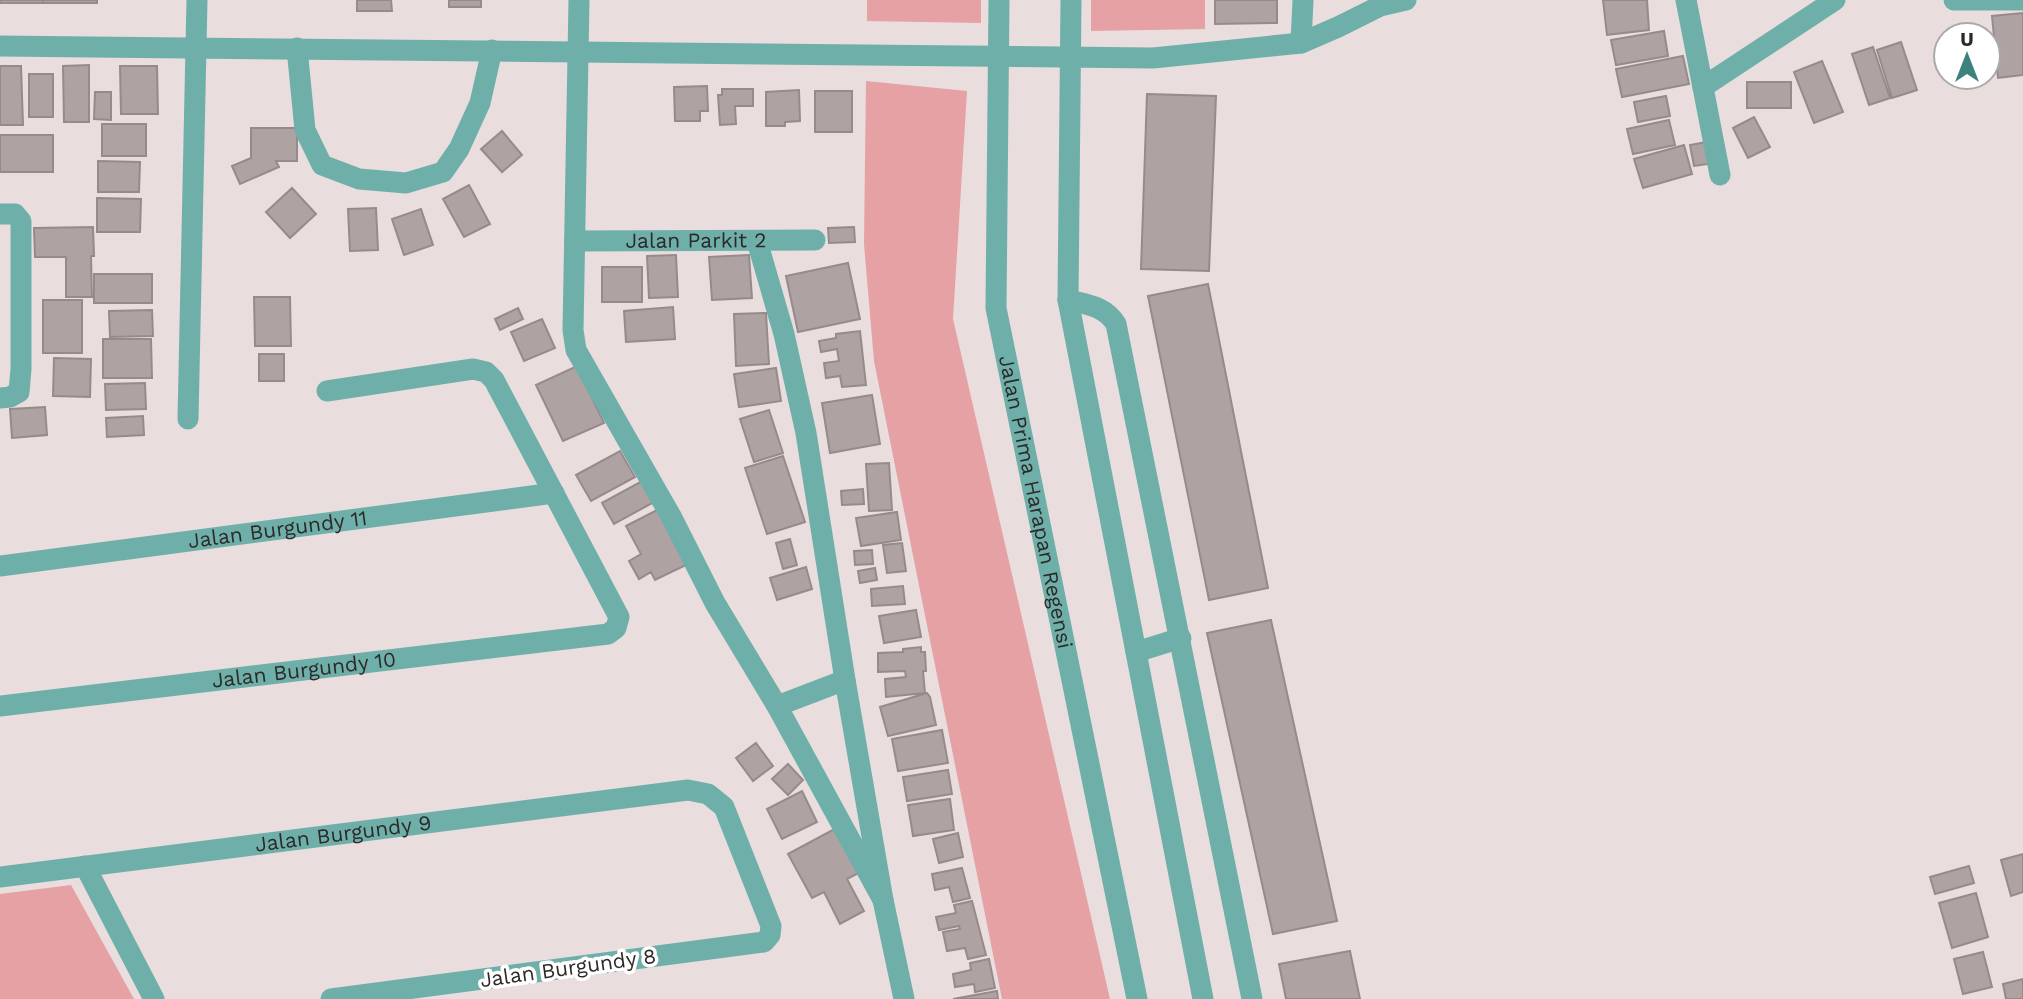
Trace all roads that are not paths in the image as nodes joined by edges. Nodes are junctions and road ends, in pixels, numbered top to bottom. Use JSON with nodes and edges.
{"nodes":[{"id":1,"x":197,"y":0,"type":"edge"},
{"id":2,"x":579,"y":0,"type":"edge"},
{"id":3,"x":999,"y":0,"type":"edge"},
{"id":4,"x":1071,"y":0,"type":"edge"},
{"id":5,"x":1303,"y":0,"type":"edge"},
{"id":6,"x":1406,"y":0,"type":"edge"},
{"id":7,"x":1686,"y":0,"type":"edge"},
{"id":8,"x":1835,"y":0,"type":"edge"},
{"id":9,"x":1954,"y":0,"type":"edge"},
{"id":10,"x":1982,"y":0,"type":"edge"},
{"id":11,"x":2023,"y":0,"type":"edge"},
{"id":12,"x":1301,"y":43,"type":"junction"},
{"id":13,"x":0,"y":46,"type":"edge"},
{"id":14,"x":195,"y":47,"type":"junction"},
{"id":15,"x":298,"y":48,"type":"junction"},
{"id":16,"x":492,"y":50,"type":"junction"},
{"id":17,"x":578,"y":51,"type":"junction"},
{"id":18,"x":998,"y":55,"type":"junction"},
{"id":19,"x":1070,"y":57,"type":"junction"},
{"id":20,"x":1703,"y":88,"type":"junction"},
{"id":21,"x":1720,"y":175,"type":"dead end"},
{"id":22,"x":0,"y":214,"type":"edge"},
{"id":23,"x":815,"y":240,"type":"dead end"},
{"id":24,"x":575,"y":241,"type":"junction"},
{"id":25,"x":757,"y":241,"type":"junction"},
{"id":26,"x":1069,"y":300,"type":"junction"},
{"id":27,"x":327,"y":391,"type":"dead end"},
{"id":28,"x":0,"y":398,"type":"edge"},
{"id":29,"x":188,"y":419,"type":"dead end"},
{"id":30,"x":554,"y":493,"type":"junction"},
{"id":31,"x":0,"y":566,"type":"edge"},
{"id":32,"x":1181,"y":638,"type":"junction"},
{"id":33,"x":1136,"y":652,"type":"junction"},
{"id":34,"x":845,"y":680,"type":"junction"},
{"id":35,"x":0,"y":706,"type":"edge"},
{"id":36,"x":777,"y":706,"type":"junction"},
{"id":37,"x":85,"y":866,"type":"junction"},
{"id":38,"x":0,"y":877,"type":"edge"},
{"id":39,"x":883,"y":900,"type":"junction"},
{"id":40,"x":764,"y":942,"type":"joint"},
{"id":41,"x":154,"y":999,"type":"edge"},
{"id":42,"x":331,"y":999,"type":"edge"},
{"id":43,"x":904,"y":999,"type":"edge"},
{"id":44,"x":1137,"y":999,"type":"edge"},
{"id":45,"x":1203,"y":999,"type":"edge"},
{"id":46,"x":1252,"y":999,"type":"edge"}],
"edges":[{"from":1,"to":14,"type":"street"},
{"from":2,"to":17,"type":"street"},
{"from":3,"to":18,"type":"street","name":"Jalan Prima Harapan Regensi"},
{"from":4,"to":19,"type":"street"},
{"from":5,"to":12,"type":"street"},
{"from":6,"to":12,"type":"street"},
{"from":7,"to":20,"type":"street"},
{"from":8,"to":20,"type":"street"},
{"from":9,"to":10,"type":"street"},
{"from":10,"to":11,"type":"street"},
{"from":12,"to":19,"type":"street"},
{"from":13,"to":14,"type":"street"},
{"from":14,"to":15,"type":"street"},
{"from":14,"to":29,"type":"street"},
{"from":15,"to":16,"type":"street"},
{"from":15,"to":16,"type":"street"},
{"from":16,"to":17,"type":"street"},
{"from":17,"to":18,"type":"street"},
{"from":17,"to":24,"type":"street"},
{"from":18,"to":19,"type":"street"},
{"from":18,"to":44,"type":"street","name":"Jalan Prima Harapan Regensi"},
{"from":19,"to":26,"type":"street"},
{"from":20,"to":21,"type":"street"},
{"from":22,"to":28,"type":"street"},
{"from":23,"to":25,"type":"street","name":"Jalan Parkit 2"},
{"from":24,"to":25,"type":"street","name":"Jalan Parkit 2"},
{"from":24,"to":36,"type":"street"},
{"from":25,"to":34,"type":"street"},
{"from":26,"to":32,"type":"street"},
{"from":26,"to":33,"type":"street"},
{"from":27,"to":30,"type":"street"},
{"from":30,"to":31,"type":"street","name":"Jalan Burgundy 11"},
{"from":30,"to":35,"type":"street","name":"Jalan Burgundy 10"},
{"from":32,"to":33,"type":"street"},
{"from":32,"to":46,"type":"street"},
{"from":33,"to":45,"type":"street"},
{"from":34,"to":36,"type":"street"},
{"from":34,"to":39,"type":"street"},
{"from":36,"to":39,"type":"street"},
{"from":37,"to":38,"type":"street","name":"Jalan Burgundy 9"},
{"from":37,"to":40,"type":"street","name":"Jalan Burgundy 9"},
{"from":37,"to":41,"type":"street"},
{"from":39,"to":43,"type":"street"},
{"from":40,"to":42,"type":"street","name":"Jalan Burgundy 8"}]}
